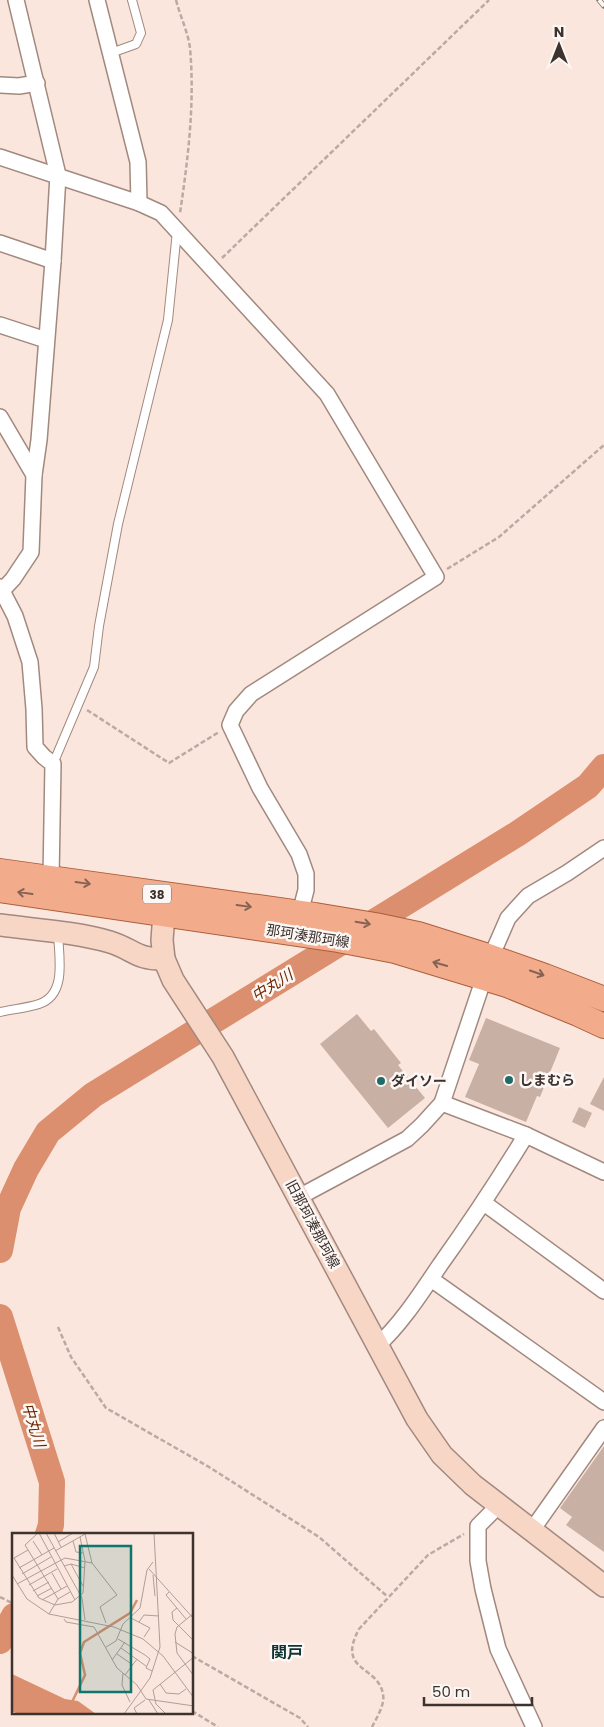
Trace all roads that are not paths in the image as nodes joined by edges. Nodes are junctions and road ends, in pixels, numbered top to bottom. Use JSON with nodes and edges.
{"nodes":[{"id":1,"x":16,"y":0,"type":"edge"},
{"id":2,"x":97,"y":0,"type":"edge"},
{"id":3,"x":132,"y":0,"type":"edge"},
{"id":4,"x":111,"y":53,"type":"junction"},
{"id":5,"x":37,"y":83,"type":"junction"},
{"id":6,"x":0,"y":85,"type":"edge"},
{"id":7,"x":0,"y":157,"type":"edge"},
{"id":8,"x":58,"y":175,"type":"junction"},
{"id":9,"x":139,"y":203,"type":"junction"},
{"id":10,"x":177,"y":229,"type":"junction"},
{"id":11,"x":0,"y":243,"type":"edge"},
{"id":12,"x":53,"y":261,"type":"junction"},
{"id":13,"x":0,"y":325,"type":"edge"},
{"id":14,"x":46,"y":340,"type":"junction"},
{"id":15,"x":0,"y":416,"type":"edge"},
{"id":16,"x":34,"y":475,"type":"junction"},
{"id":17,"x":1,"y":590,"type":"edge"},
{"id":18,"x":53,"y":764,"type":"junction"},
{"id":19,"x":603,"y":852,"type":"edge"},
{"id":20,"x":0,"y":871,"type":"edge"},
{"id":21,"x":51,"y":878,"type":"junction"},
{"id":22,"x":0,"y":890,"type":"edge"},
{"id":23,"x":164,"y":914,"type":"junction"},
{"id":24,"x":307,"y":914,"type":"junction"},
{"id":25,"x":0,"y":925,"type":"edge"},
{"id":26,"x":58,"y":932,"type":"junction"},
{"id":27,"x":164,"y":959,"type":"junction"},
{"id":28,"x":488,"y":967,"type":"junction"},
{"id":29,"x":604,"y":999,"type":"edge"},
{"id":30,"x":0,"y":1012,"type":"edge"},
{"id":31,"x":604,"y":1026,"type":"edge"},
{"id":32,"x":442,"y":1103,"type":"junction"},
{"id":33,"x":526,"y":1135,"type":"junction"},
{"id":34,"x":604,"y":1172,"type":"edge"},
{"id":35,"x":298,"y":1198,"type":"junction"},
{"id":36,"x":484,"y":1203,"type":"junction"},
{"id":37,"x":431,"y":1279,"type":"junction"},
{"id":38,"x":604,"y":1291,"type":"edge"},
{"id":39,"x":377,"y":1346,"type":"junction"},
{"id":40,"x":604,"y":1402,"type":"edge"},
{"id":41,"x":604,"y":1428,"type":"edge"},
{"id":42,"x":499,"y":1505,"type":"junction"},
{"id":43,"x":532,"y":1530,"type":"junction"},
{"id":44,"x":604,"y":1586,"type":"edge"},
{"id":45,"x":534,"y":1727,"type":"edge"}],
"edges":[{"from":1,"to":5,"type":"street"},
{"from":2,"to":4,"type":"street"},
{"from":3,"to":4,"type":"lane"},
{"from":4,"to":9,"type":"street"},
{"from":5,"to":6,"type":"street"},
{"from":5,"to":8,"type":"street"},
{"from":7,"to":8,"type":"street"},
{"from":8,"to":9,"type":"street"},
{"from":8,"to":12,"type":"street"},
{"from":9,"to":10,"type":"street"},
{"from":10,"to":18,"type":"lane"},
{"from":10,"to":24,"type":"street"},
{"from":11,"to":12,"type":"street"},
{"from":12,"to":14,"type":"street"},
{"from":13,"to":14,"type":"street"},
{"from":14,"to":16,"type":"street"},
{"from":15,"to":16,"type":"street"},
{"from":16,"to":17,"type":"street"},
{"from":17,"to":18,"type":"street"},
{"from":18,"to":21,"type":"street"},
{"from":19,"to":28,"type":"street"},
{"from":20,"to":21,"type":"main road","name":"那珂湊那珂線","number":"38"},
{"from":21,"to":24,"type":"main road","name":"那珂湊那珂線","number":"38","one_way":true},
{"from":23,"to":22,"type":"main road","name":"那珂湊那珂線","number":"38","one_way":true},
{"from":23,"to":27,"type":"street"},
{"from":28,"to":23,"type":"main road","name":"那珂湊那珂線","number":"38","one_way":true},
{"from":24,"to":28,"type":"main road","name":"那珂湊那珂線","number":"38","one_way":true},
{"from":25,"to":26,"type":"street"},
{"from":26,"to":27,"type":"street"},
{"from":26,"to":30,"type":"lane"},
{"from":27,"to":35,"type":"street","name":"旧那珂湊那珂線"},
{"from":28,"to":29,"type":"main road","name":"那珂湊那珂線","number":"38","one_way":true},
{"from":28,"to":31,"type":"main road","name":"那珂湊那珂線","number":"38"},
{"from":28,"to":32,"type":"street"},
{"from":32,"to":33,"type":"street"},
{"from":32,"to":35,"type":"street"},
{"from":33,"to":34,"type":"street"},
{"from":33,"to":36,"type":"street"},
{"from":35,"to":39,"type":"street","name":"旧那珂湊那珂線"},
{"from":36,"to":37,"type":"street"},
{"from":36,"to":38,"type":"street"},
{"from":37,"to":39,"type":"street"},
{"from":37,"to":40,"type":"street"},
{"from":39,"to":42,"type":"street","name":"旧那珂湊那珂線"},
{"from":41,"to":43,"type":"street"},
{"from":42,"to":43,"type":"street","name":"旧那珂湊那珂線"},
{"from":42,"to":45,"type":"street"},
{"from":43,"to":44,"type":"street","name":"旧那珂湊那珂線"}]}
